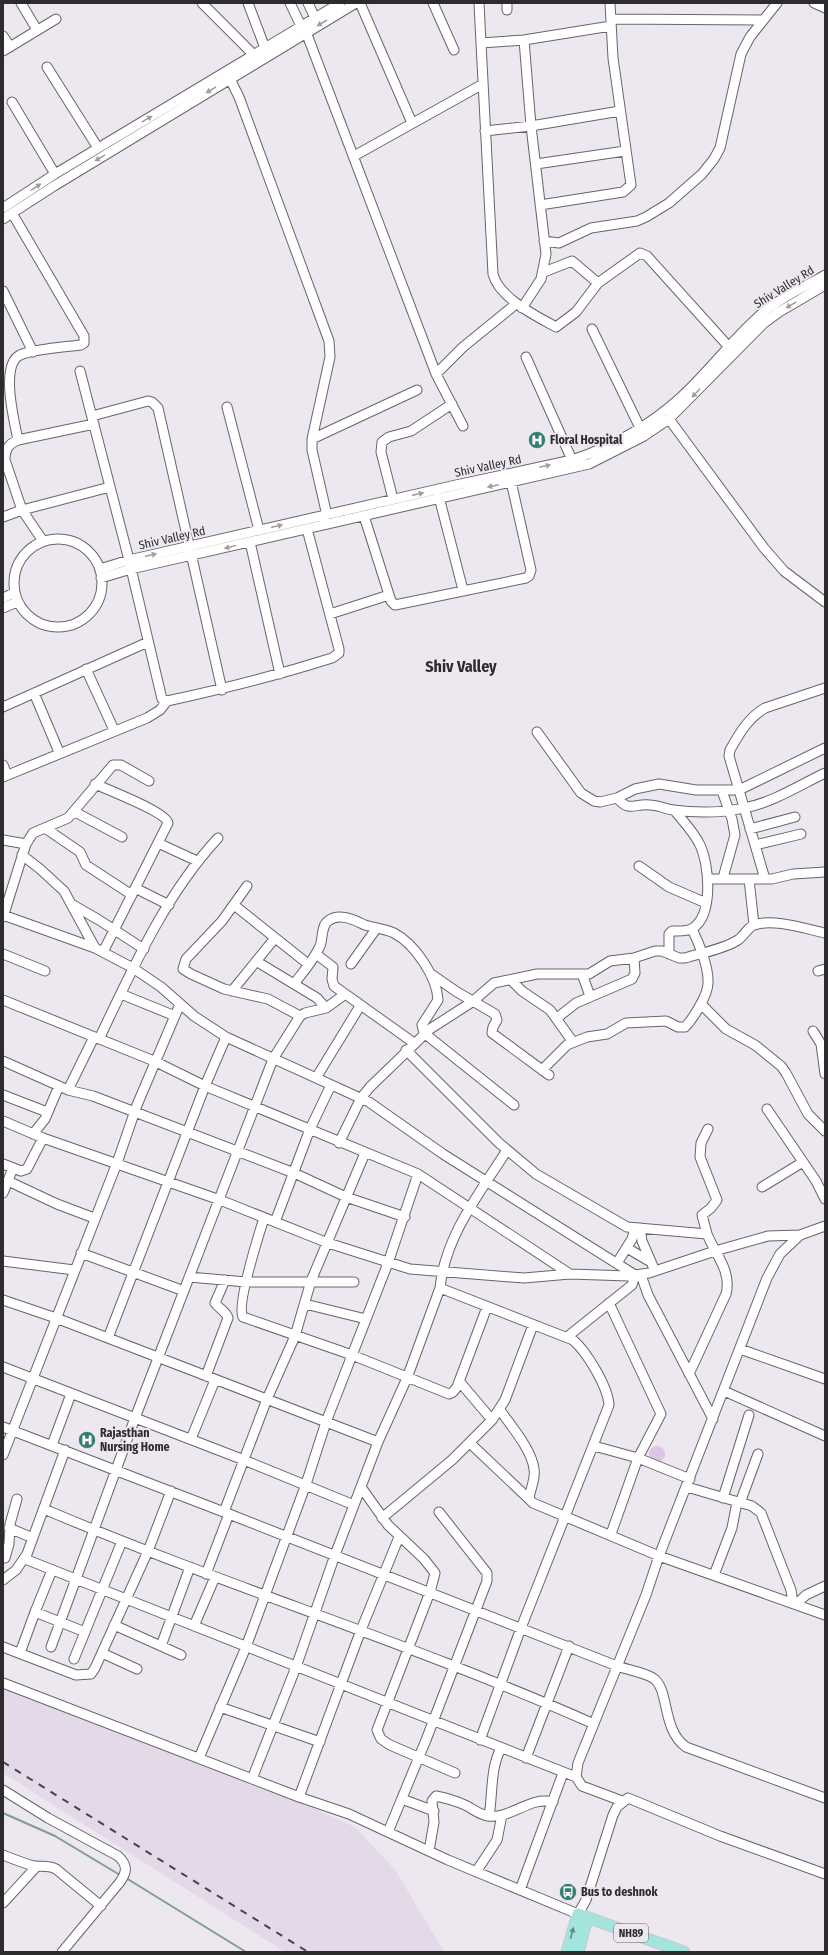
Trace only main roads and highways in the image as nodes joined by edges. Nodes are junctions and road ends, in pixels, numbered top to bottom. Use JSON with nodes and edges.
{"nodes":[{"id":1,"x":582,"y":1916,"type":"junction"},
{"id":2,"x":567,"y":1952,"type":"edge"},
{"id":3,"x":578,"y":1952,"type":"edge"},
{"id":4,"x":684,"y":1952,"type":"edge"}],
"edges":[{"from":2,"to":1,"type":"main road","one_way":true},
{"from":1,"to":3,"type":"main road"},
{"from":1,"to":4,"type":"main road","number":"NH89"}]}
